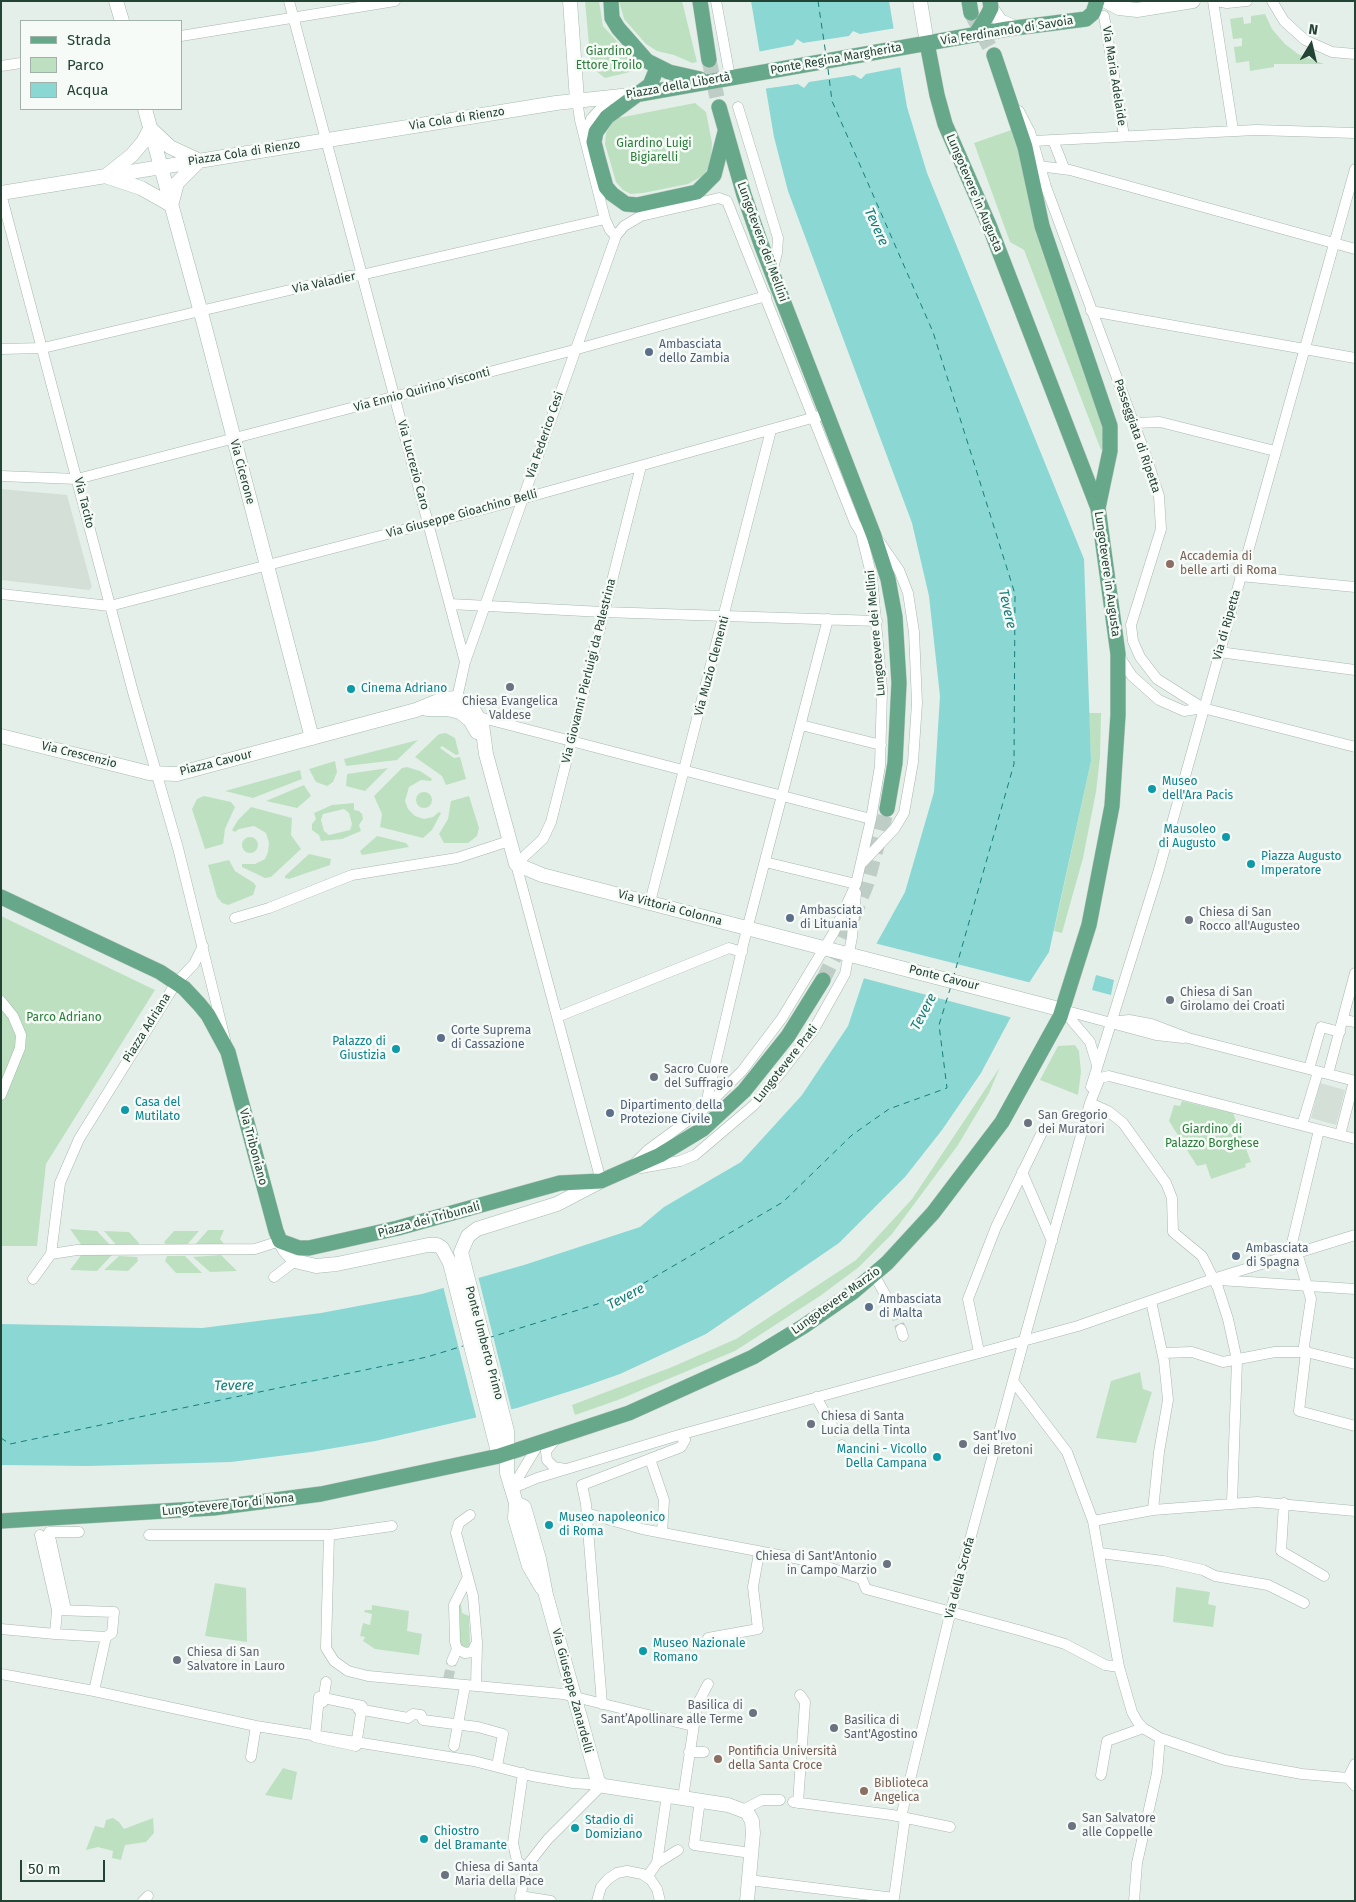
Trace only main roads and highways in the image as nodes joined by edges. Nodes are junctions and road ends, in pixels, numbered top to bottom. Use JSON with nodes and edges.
{"nodes":[{"id":1,"x":610,"y":1,"type":"edge"},
{"id":2,"x":688,"y":1,"type":"edge"},
{"id":3,"x":700,"y":1,"type":"edge"},
{"id":4,"x":1097,"y":1,"type":"edge"},
{"id":5,"x":990,"y":4,"type":"edge"},
{"id":6,"x":1086,"y":19,"type":"joint"},
{"id":7,"x":704,"y":31,"type":"junction"},
{"id":8,"x":975,"y":35,"type":"junction"},
{"id":9,"x":920,"y":45,"type":"junction"},
{"id":10,"x":994,"y":55,"type":"tunnel mouth"},
{"id":11,"x":709,"y":60,"type":"tunnel mouth"},
{"id":12,"x":657,"y":68,"type":"junction"},
{"id":13,"x":737,"y":76,"type":"joint"},
{"id":14,"x":709,"y":81,"type":"junction"},
{"id":15,"x":640,"y":94,"type":"junction"},
{"id":16,"x":719,"y":107,"type":"tunnel mouth"},
{"id":17,"x":725,"y":128,"type":"junction"},
{"id":18,"x":1098,"y":508,"type":"junction"},
{"id":19,"x":887,"y":809,"type":"tunnel mouth"},
{"id":20,"x":1,"y":897,"type":"edge"},
{"id":21,"x":823,"y":980,"type":"tunnel mouth"},
{"id":22,"x":176,"y":983,"type":"joint"},
{"id":23,"x":1063,"y":1010,"type":"joint"},
{"id":24,"x":601,"y":1181,"type":"joint"},
{"id":25,"x":280,"y":1241,"type":"joint"},
{"id":26,"x":503,"y":1455,"type":"joint"},
{"id":27,"x":1,"y":1521,"type":"edge"}],
"edges":[{"from":1,"to":12,"type":"main road"},
{"from":2,"to":7,"type":"main road"},
{"from":3,"to":7,"type":"main road"},
{"from":4,"to":6,"type":"main road","name":"Via Maria Adelaide"},
{"from":5,"to":8,"type":"main road"},
{"from":6,"to":8,"type":"main road","name":"Via Ferdinando di Savoia"},
{"from":7,"to":11,"type":"main road"},
{"from":8,"to":9,"type":"main road","name":"Via Ferdinando di Savoia"},
{"from":9,"to":13,"type":"main road","name":"Ponte Regina Margherita"},
{"from":9,"to":18,"type":"main road","name":"Lungotevere in Augusta"},
{"from":10,"to":18,"type":"main road","name":"Passeggiata di Ripetta"},
{"from":12,"to":14,"type":"main road"},
{"from":12,"to":15,"type":"main road"},
{"from":13,"to":14,"type":"main road","name":"Piazza della Libertà"},
{"from":14,"to":15,"type":"main road","name":"Piazza della Libertà"},
{"from":15,"to":17,"type":"main road"},
{"from":16,"to":17,"type":"main road","name":"Lungotevere dei Mellini"},
{"from":17,"to":19,"type":"main road","name":"Lungotevere dei Mellini"},
{"from":18,"to":23,"type":"main road","name":"Lungotevere in Augusta"},
{"from":20,"to":22,"type":"main road","name":"Piazza Adriana"},
{"from":21,"to":24,"type":"main road","name":"Lungotevere Prati"},
{"from":22,"to":25,"type":"main road","name":"Via Triboniano"},
{"from":23,"to":26,"type":"main road","name":"Lungotevere Marzio"},
{"from":24,"to":25,"type":"main road","name":"Piazza dei Tribunali"},
{"from":26,"to":27,"type":"main road","name":"Lungotevere Tor di Nona"}]}
